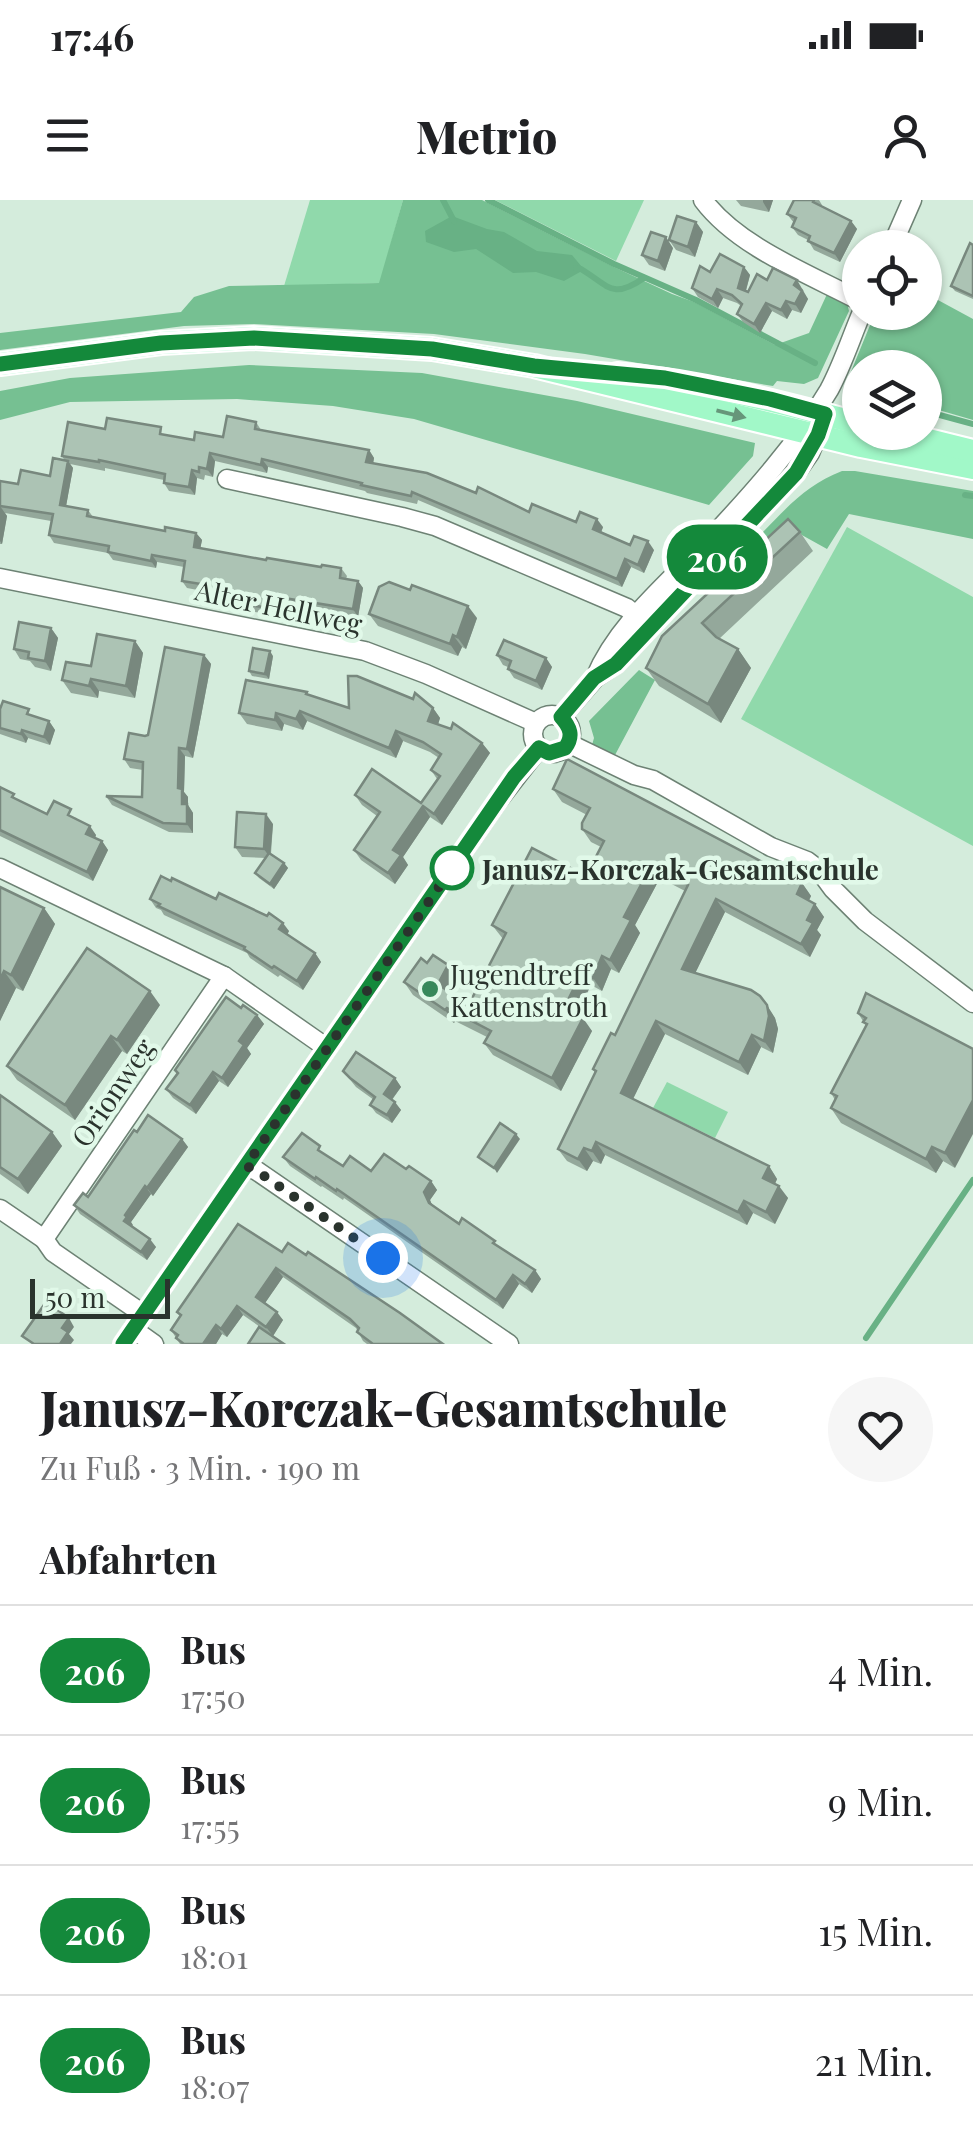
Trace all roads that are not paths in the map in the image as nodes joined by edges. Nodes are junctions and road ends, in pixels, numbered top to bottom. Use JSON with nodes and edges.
{"nodes":[{"id":1,"x":703,"y":200,"type":"edge"},
{"id":2,"x":912,"y":200,"type":"edge"},
{"id":3,"x":899,"y":230,"type":"edge"},
{"id":4,"x":842,"y":292,"type":"edge"},
{"id":5,"x":854,"y":330,"type":"edge"},
{"id":6,"x":0,"y":364,"type":"edge"},
{"id":7,"x":815,"y":423,"type":"junction"},
{"id":8,"x":842,"y":424,"type":"edge"},
{"id":9,"x":942,"y":443,"type":"edge"},
{"id":10,"x":973,"y":450,"type":"edge"},
{"id":11,"x":973,"y":468,"type":"edge"},
{"id":12,"x":227,"y":479,"type":"dead end"},
{"id":13,"x":0,"y":578,"type":"edge"},
{"id":14,"x":643,"y":621,"type":"junction"},
{"id":15,"x":561,"y":717,"type":"junction"},
{"id":16,"x":536,"y":723,"type":"junction"},
{"id":17,"x":568,"y":743,"type":"junction"},
{"id":18,"x":539,"y":748,"type":"junction"},
{"id":19,"x":0,"y":868,"type":"edge"},
{"id":20,"x":224,"y":976,"type":"junction"},
{"id":21,"x":973,"y":1003,"type":"edge"},
{"id":22,"x":327,"y":1048,"type":"junction"},
{"id":23,"x":246,"y":1166,"type":"junction"},
{"id":24,"x":0,"y":1209,"type":"edge"},
{"id":25,"x":44,"y":1239,"type":"junction"},
{"id":26,"x":133,"y":1329,"type":"edge"},
{"id":27,"x":154,"y":1344,"type":"edge"},
{"id":28,"x":508,"y":1344,"type":"edge"}],
"edges":[{"from":1,"to":4,"type":"street"},
{"from":2,"to":3,"type":"street"},
{"from":5,"to":7,"type":"street"},
{"from":6,"to":7,"type":"main road"},
{"from":7,"to":8,"type":"main road"},
{"from":7,"to":11,"type":"main road"},
{"from":7,"to":14,"type":"street"},
{"from":9,"to":10,"type":"main road"},
{"from":12,"to":14,"type":"street"},
{"from":13,"to":16,"type":"street","name":"Alter Hellweg"},
{"from":14,"to":15,"type":"street"},
{"from":15,"to":16,"type":"street"},
{"from":15,"to":17,"type":"street"},
{"from":16,"to":18,"type":"street"},
{"from":17,"to":18,"type":"street"},
{"from":17,"to":21,"type":"street"},
{"from":18,"to":22,"type":"street"},
{"from":19,"to":20,"type":"street"},
{"from":20,"to":22,"type":"street"},
{"from":20,"to":25,"type":"street","name":"Orionweg"},
{"from":22,"to":23,"type":"street"},
{"from":23,"to":26,"type":"street"},
{"from":23,"to":28,"type":"street"},
{"from":24,"to":25,"type":"street"},
{"from":25,"to":26,"type":"street"},
{"from":26,"to":27,"type":"street"}]}
